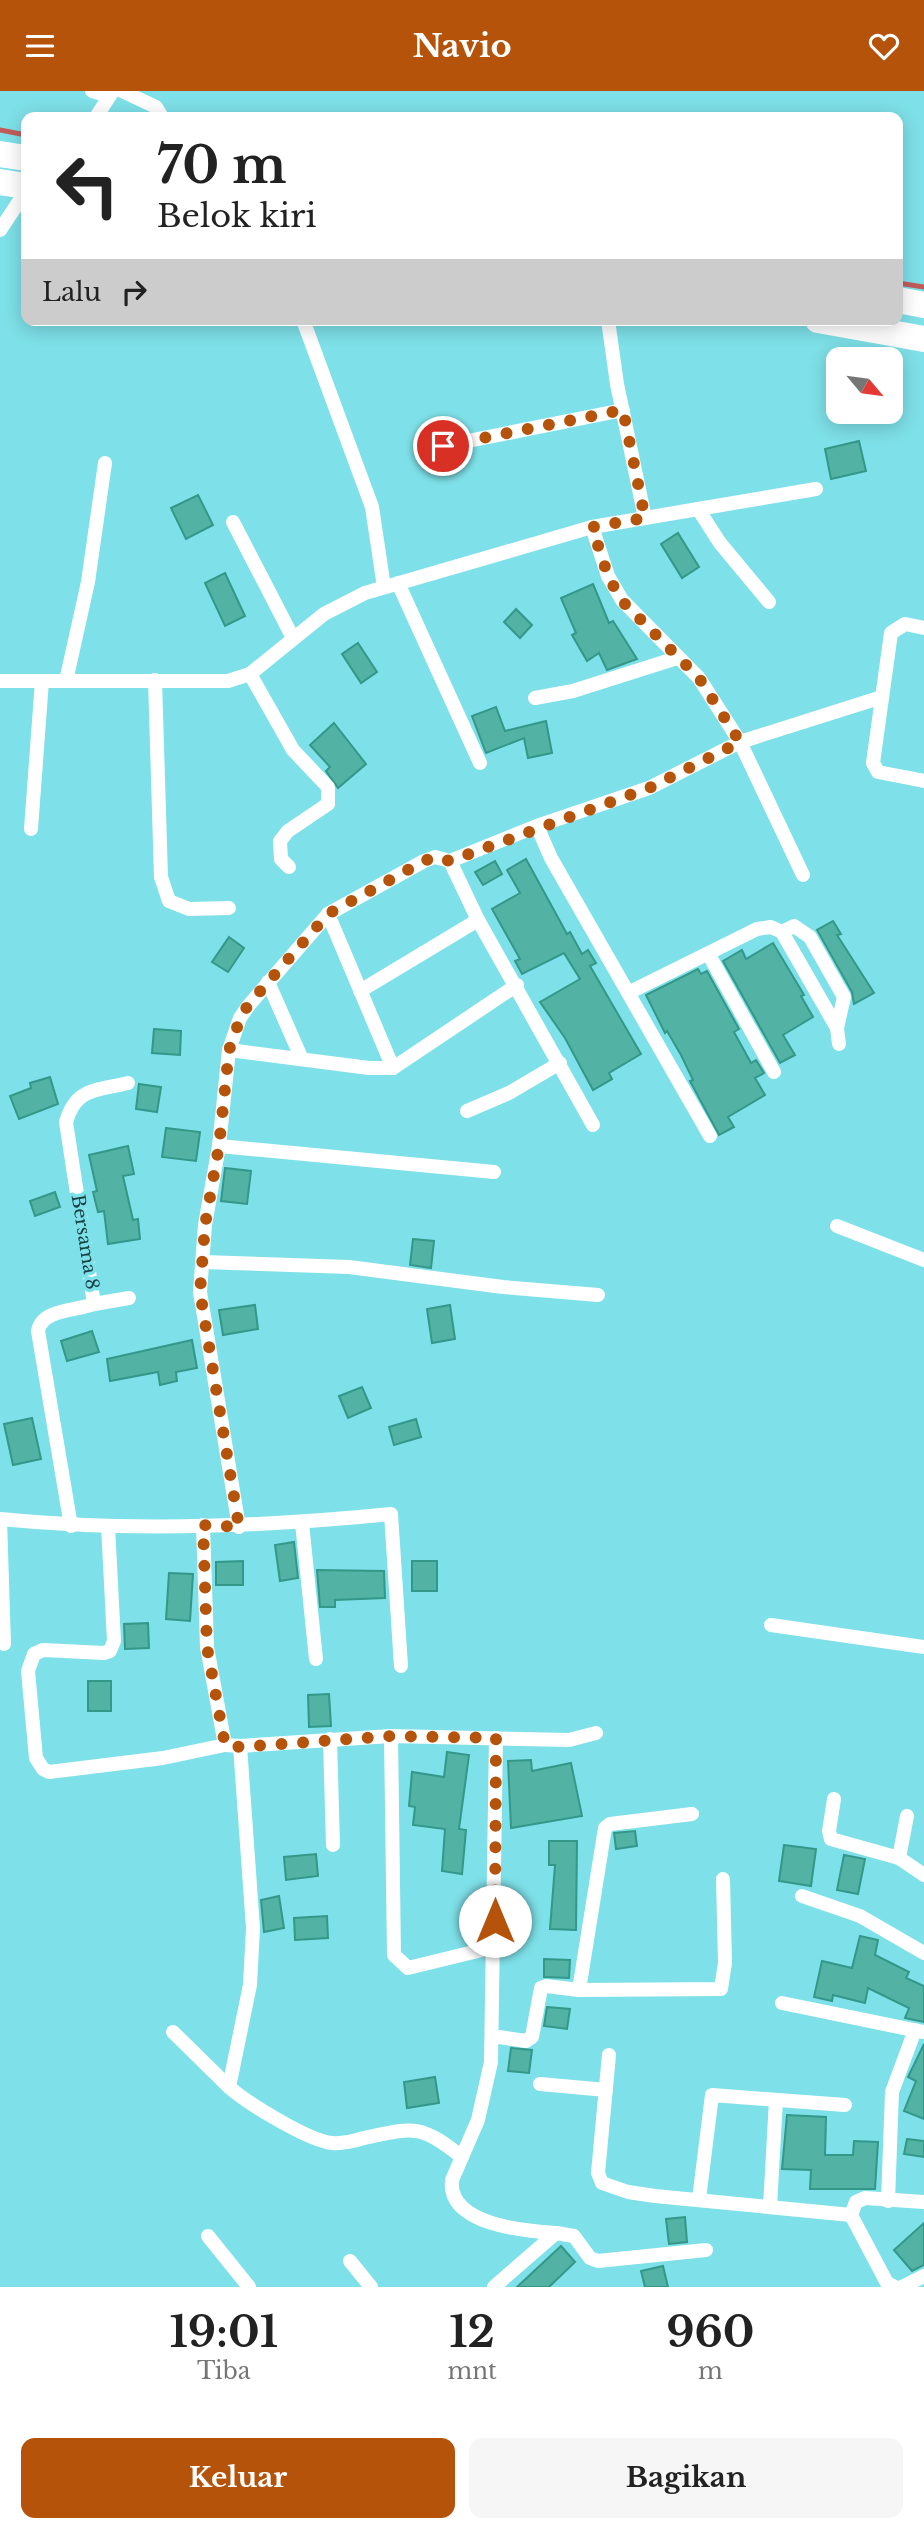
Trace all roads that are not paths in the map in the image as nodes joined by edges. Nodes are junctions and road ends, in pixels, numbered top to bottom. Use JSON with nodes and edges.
{"nodes":[{"id":1,"x":92,"y":91,"type":"edge"},
{"id":2,"x":115,"y":93,"type":"edge"},
{"id":3,"x":100,"y":112,"type":"edge"},
{"id":4,"x":159,"y":112,"type":"edge"},
{"id":5,"x":0,"y":154,"type":"edge"},
{"id":6,"x":21,"y":157,"type":"edge"},
{"id":7,"x":0,"y":182,"type":"edge"},
{"id":8,"x":21,"y":187,"type":"edge"},
{"id":9,"x":21,"y":196,"type":"edge"},
{"id":10,"x":0,"y":230,"type":"edge"},
{"id":11,"x":903,"y":301,"type":"edge"},
{"id":12,"x":924,"y":305,"type":"edge"},
{"id":13,"x":305,"y":326,"type":"edge"},
{"id":14,"x":609,"y":326,"type":"edge"},
{"id":15,"x":851,"y":326,"type":"edge"},
{"id":16,"x":924,"y":339,"type":"edge"},
{"id":17,"x":623,"y":410,"type":"junction"},
{"id":18,"x":443,"y":446,"type":"dead end"},
{"id":19,"x":105,"y":463,"type":"dead end"},
{"id":20,"x":816,"y":489,"type":"dead end"},
{"id":21,"x":698,"y":509,"type":"junction"},
{"id":22,"x":645,"y":518,"type":"junction"},
{"id":23,"x":233,"y":521,"type":"dead end"},
{"id":24,"x":592,"y":527,"type":"junction"},
{"id":25,"x":391,"y":585,"type":"junction"},
{"id":26,"x":769,"y":602,"type":"dead end"},
{"id":27,"x":924,"y":628,"type":"edge"},
{"id":28,"x":293,"y":638,"type":"junction"},
{"id":29,"x":677,"y":658,"type":"junction"},
{"id":30,"x":250,"y":674,"type":"junction"},
{"id":31,"x":155,"y":680,"type":"junction"},
{"id":32,"x":0,"y":681,"type":"edge"},
{"id":33,"x":42,"y":681,"type":"junction"},
{"id":34,"x":66,"y":681,"type":"junction"},
{"id":35,"x":882,"y":697,"type":"junction"},
{"id":36,"x":535,"y":698,"type":"dead end"},
{"id":37,"x":740,"y":742,"type":"junction"},
{"id":38,"x":480,"y":762,"type":"dead end"},
{"id":39,"x":924,"y":781,"type":"edge"},
{"id":40,"x":537,"y":827,"type":"junction"},
{"id":41,"x":32,"y":829,"type":"dead end"},
{"id":42,"x":450,"y":861,"type":"junction"},
{"id":43,"x":289,"y":867,"type":"dead end"},
{"id":44,"x":803,"y":875,"type":"dead end"},
{"id":45,"x":229,"y":908,"type":"dead end"},
{"id":46,"x":328,"y":914,"type":"junction"},
{"id":47,"x":478,"y":920,"type":"junction"},
{"id":48,"x":782,"y":932,"type":"junction"},
{"id":49,"x":709,"y":955,"type":"junction"},
{"id":50,"x":268,"y":982,"type":"junction"},
{"id":51,"x":517,"y":985,"type":"junction"},
{"id":52,"x":360,"y":991,"type":"junction"},
{"id":53,"x":630,"y":992,"type":"junction"},
{"id":54,"x":837,"y":1028,"type":"junction"},
{"id":55,"x":839,"y":1044,"type":"dead end"},
{"id":56,"x":229,"y":1050,"type":"junction"},
{"id":57,"x":301,"y":1057,"type":"junction"},
{"id":58,"x":560,"y":1063,"type":"junction"},
{"id":59,"x":393,"y":1068,"type":"junction"},
{"id":60,"x":774,"y":1072,"type":"dead end"},
{"id":61,"x":128,"y":1083,"type":"dead end"},
{"id":62,"x":467,"y":1111,"type":"dead end"},
{"id":63,"x":593,"y":1125,"type":"dead end"},
{"id":64,"x":710,"y":1136,"type":"dead end"},
{"id":65,"x":219,"y":1146,"type":"junction"},
{"id":66,"x":494,"y":1172,"type":"dead end"},
{"id":67,"x":837,"y":1226,"type":"dead end"},
{"id":68,"x":924,"y":1260,"type":"edge"},
{"id":69,"x":203,"y":1262,"type":"junction"},
{"id":70,"x":598,"y":1295,"type":"dead end"},
{"id":71,"x":129,"y":1299,"type":"dead end"},
{"id":72,"x":94,"y":1304,"type":"junction"},
{"id":73,"x":0,"y":1519,"type":"edge"},
{"id":74,"x":302,"y":1523,"type":"junction"},
{"id":75,"x":203,"y":1525,"type":"junction"},
{"id":76,"x":71,"y":1526,"type":"junction"},
{"id":77,"x":108,"y":1526,"type":"junction"},
{"id":78,"x":239,"y":1527,"type":"junction"},
{"id":79,"x":771,"y":1625,"type":"dead end"},
{"id":80,"x":4,"y":1644,"type":"dead end"},
{"id":81,"x":924,"y":1647,"type":"edge"},
{"id":82,"x":316,"y":1660,"type":"dead end"},
{"id":83,"x":401,"y":1665,"type":"dead end"},
{"id":84,"x":596,"y":1733,"type":"dead end"},
{"id":85,"x":391,"y":1736,"type":"junction"},
{"id":86,"x":496,"y":1738,"type":"junction"},
{"id":87,"x":330,"y":1739,"type":"junction"},
{"id":88,"x":233,"y":1746,"type":"junction"},
{"id":89,"x":834,"y":1799,"type":"dead end"},
{"id":90,"x":692,"y":1814,"type":"dead end"},
{"id":91,"x":906,"y":1816,"type":"dead end"},
{"id":92,"x":333,"y":1845,"type":"dead end"},
{"id":93,"x":900,"y":1858,"type":"junction"},
{"id":94,"x":924,"y":1875,"type":"edge"},
{"id":95,"x":723,"y":1879,"type":"dead end"},
{"id":96,"x":802,"y":1896,"type":"dead end"},
{"id":97,"x":494,"y":1947,"type":"junction"},
{"id":98,"x":924,"y":1952,"type":"edge"},
{"id":99,"x":579,"y":1990,"type":"junction"},
{"id":100,"x":782,"y":2003,"type":"dead end"},
{"id":101,"x":919,"y":2031,"type":"edge"},
{"id":102,"x":173,"y":2032,"type":"dead end"},
{"id":103,"x":492,"y":2036,"type":"junction"},
{"id":104,"x":609,"y":2055,"type":"dead end"},
{"id":105,"x":540,"y":2084,"type":"dead end"},
{"id":106,"x":229,"y":2087,"type":"junction"},
{"id":107,"x":606,"y":2090,"type":"junction"},
{"id":108,"x":776,"y":2100,"type":"junction"},
{"id":109,"x":845,"y":2105,"type":"dead end"},
{"id":110,"x":462,"y":2157,"type":"junction"},
{"id":111,"x":699,"y":2199,"type":"junction"},
{"id":112,"x":888,"y":2201,"type":"junction"},
{"id":113,"x":924,"y":2202,"type":"edge"},
{"id":114,"x":770,"y":2207,"type":"junction"},
{"id":115,"x":851,"y":2215,"type":"junction"},
{"id":116,"x":556,"y":2233,"type":"junction"},
{"id":117,"x":208,"y":2236,"type":"dead end"},
{"id":118,"x":706,"y":2250,"type":"dead end"},
{"id":119,"x":350,"y":2261,"type":"dead end"},
{"id":120,"x":924,"y":2276,"type":"edge"},
{"id":121,"x":249,"y":2287,"type":"edge"},
{"id":122,"x":371,"y":2287,"type":"edge"},
{"id":123,"x":494,"y":2287,"type":"edge"},
{"id":124,"x":895,"y":2287,"type":"edge"},
{"id":125,"x":902,"y":2287,"type":"edge"}],
"edges":[{"from":1,"to":2,"type":"street"},
{"from":2,"to":3,"type":"street"},
{"from":2,"to":4,"type":"street"},
{"from":5,"to":6,"type":"highway"},
{"from":7,"to":8,"type":"highway"},
{"from":9,"to":10,"type":"street"},
{"from":11,"to":12,"type":"highway"},
{"from":13,"to":25,"type":"street"},
{"from":14,"to":17,"type":"street"},
{"from":15,"to":16,"type":"highway"},
{"from":17,"to":18,"type":"street"},
{"from":17,"to":22,"type":"street"},
{"from":19,"to":34,"type":"street"},
{"from":20,"to":21,"type":"street"},
{"from":21,"to":22,"type":"street"},
{"from":21,"to":26,"type":"street"},
{"from":22,"to":24,"type":"street"},
{"from":23,"to":28,"type":"street"},
{"from":24,"to":25,"type":"street"},
{"from":24,"to":29,"type":"street"},
{"from":25,"to":28,"type":"street"},
{"from":25,"to":38,"type":"street"},
{"from":27,"to":35,"type":"street"},
{"from":28,"to":30,"type":"street"},
{"from":29,"to":36,"type":"street"},
{"from":29,"to":37,"type":"street"},
{"from":30,"to":31,"type":"street"},
{"from":30,"to":43,"type":"street"},
{"from":31,"to":34,"type":"street"},
{"from":31,"to":45,"type":"street"},
{"from":32,"to":33,"type":"street"},
{"from":33,"to":34,"type":"street"},
{"from":33,"to":41,"type":"street"},
{"from":35,"to":37,"type":"street"},
{"from":35,"to":39,"type":"street"},
{"from":37,"to":40,"type":"street"},
{"from":37,"to":44,"type":"street"},
{"from":40,"to":42,"type":"street"},
{"from":40,"to":53,"type":"street"},
{"from":42,"to":46,"type":"street"},
{"from":42,"to":47,"type":"street"},
{"from":46,"to":50,"type":"street"},
{"from":46,"to":52,"type":"street"},
{"from":47,"to":51,"type":"street"},
{"from":47,"to":52,"type":"street"},
{"from":48,"to":49,"type":"street"},
{"from":48,"to":54,"type":"street"},
{"from":48,"to":54,"type":"street"},
{"from":49,"to":53,"type":"street"},
{"from":49,"to":60,"type":"street"},
{"from":50,"to":56,"type":"street"},
{"from":50,"to":57,"type":"street"},
{"from":51,"to":58,"type":"street"},
{"from":51,"to":59,"type":"street"},
{"from":52,"to":59,"type":"street"},
{"from":53,"to":64,"type":"street"},
{"from":54,"to":55,"type":"street"},
{"from":56,"to":57,"type":"street"},
{"from":56,"to":65,"type":"street"},
{"from":57,"to":59,"type":"street"},
{"from":58,"to":62,"type":"street"},
{"from":58,"to":63,"type":"street"},
{"from":61,"to":72,"type":"street","name":"Bersama 8"},
{"from":65,"to":66,"type":"street"},
{"from":65,"to":69,"type":"street"},
{"from":67,"to":68,"type":"street"},
{"from":69,"to":70,"type":"street"},
{"from":69,"to":78,"type":"street"},
{"from":71,"to":72,"type":"street"},
{"from":72,"to":76,"type":"street","name":"Bersama 8"},
{"from":73,"to":76,"type":"street"},
{"from":73,"to":80,"type":"street"},
{"from":74,"to":78,"type":"street"},
{"from":74,"to":82,"type":"street"},
{"from":74,"to":83,"type":"street"},
{"from":75,"to":77,"type":"street"},
{"from":75,"to":78,"type":"street"},
{"from":75,"to":88,"type":"street"},
{"from":76,"to":77,"type":"street"},
{"from":77,"to":88,"type":"street"},
{"from":79,"to":81,"type":"street"},
{"from":84,"to":86,"type":"street"},
{"from":85,"to":86,"type":"street"},
{"from":85,"to":87,"type":"street"},
{"from":85,"to":97,"type":"street"},
{"from":86,"to":97,"type":"street"},
{"from":87,"to":88,"type":"street"},
{"from":87,"to":92,"type":"street"},
{"from":88,"to":106,"type":"street"},
{"from":89,"to":93,"type":"street"},
{"from":90,"to":99,"type":"street"},
{"from":91,"to":93,"type":"street"},
{"from":93,"to":94,"type":"street"},
{"from":95,"to":99,"type":"street"},
{"from":96,"to":98,"type":"street"},
{"from":97,"to":103,"type":"street"},
{"from":99,"to":103,"type":"street"},
{"from":100,"to":101,"type":"street"},
{"from":101,"to":112,"type":"street"},
{"from":102,"to":106,"type":"street"},
{"from":103,"to":110,"type":"street"},
{"from":104,"to":107,"type":"street"},
{"from":105,"to":107,"type":"street"},
{"from":106,"to":110,"type":"street"},
{"from":107,"to":111,"type":"street"},
{"from":108,"to":109,"type":"street"},
{"from":108,"to":111,"type":"street"},
{"from":108,"to":114,"type":"street"},
{"from":110,"to":116,"type":"street"},
{"from":111,"to":114,"type":"street"},
{"from":112,"to":113,"type":"street"},
{"from":112,"to":115,"type":"street"},
{"from":114,"to":115,"type":"street"},
{"from":115,"to":124,"type":"street"},
{"from":116,"to":118,"type":"street"},
{"from":116,"to":123,"type":"street"},
{"from":117,"to":121,"type":"street"},
{"from":119,"to":122,"type":"street"},
{"from":120,"to":125,"type":"street"}]}
